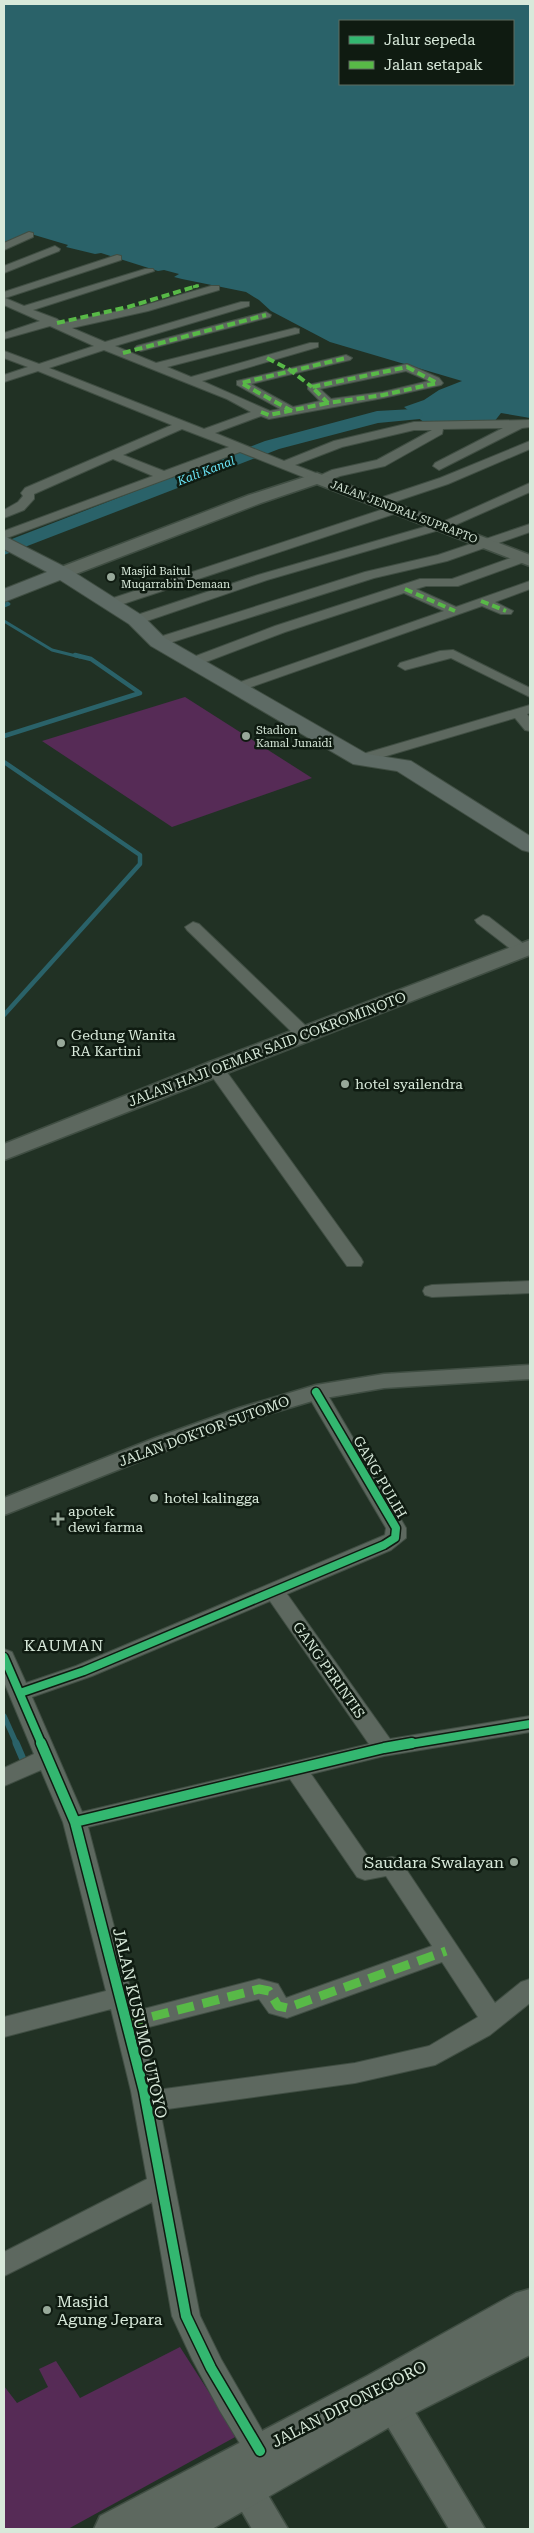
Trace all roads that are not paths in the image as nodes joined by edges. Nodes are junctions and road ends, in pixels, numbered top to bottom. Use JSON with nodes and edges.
{"nodes":[{"id":1,"x":29,"y":235,"type":"dead end"},
{"id":2,"x":4,"y":247,"type":"edge"},
{"id":3,"x":55,"y":249,"type":"dead end"},
{"id":4,"x":117,"y":258,"type":"dead end"},
{"id":5,"x":4,"y":270,"type":"edge"},
{"id":6,"x":149,"y":271,"type":"dead end"},
{"id":7,"x":201,"y":285,"type":"dead end"},
{"id":8,"x":215,"y":288,"type":"dead end"},
{"id":9,"x":4,"y":295,"type":"edge"},
{"id":10,"x":4,"y":300,"type":"edge"},
{"id":11,"x":245,"y":304,"type":"dead end"},
{"id":12,"x":26,"y":309,"type":"junction"},
{"id":13,"x":266,"y":315,"type":"dead end"},
{"id":14,"x":58,"y":324,"type":"junction"},
{"id":15,"x":294,"y":331,"type":"dead end"},
{"id":16,"x":4,"y":336,"type":"edge"},
{"id":17,"x":314,"y":345,"type":"dead end"},
{"id":18,"x":104,"y":346,"type":"junction"},
{"id":19,"x":123,"y":353,"type":"junction"},
{"id":20,"x":4,"y":354,"type":"edge"},
{"id":21,"x":267,"y":358,"type":"junction"},
{"id":22,"x":346,"y":358,"type":"dead end"},
{"id":23,"x":158,"y":366,"type":"junction"},
{"id":24,"x":38,"y":367,"type":"junction"},
{"id":25,"x":290,"y":370,"type":"junction"},
{"id":26,"x":4,"y":379,"type":"edge"},
{"id":27,"x":193,"y":380,"type":"junction"},
{"id":28,"x":312,"y":387,"type":"junction"},
{"id":29,"x":328,"y":403,"type":"junction"},
{"id":30,"x":292,"y":411,"type":"junction"},
{"id":31,"x":261,"y":412,"type":"junction"},
{"id":32,"x":526,"y":423,"type":"edge"},
{"id":33,"x":181,"y":425,"type":"junction"},
{"id":34,"x":436,"y":425,"type":"junction"},
{"id":35,"x":202,"y":434,"type":"junction"},
{"id":36,"x":530,"y":445,"type":"edge"},
{"id":37,"x":241,"y":450,"type":"junction"},
{"id":38,"x":114,"y":454,"type":"junction"},
{"id":39,"x":281,"y":464,"type":"junction"},
{"id":40,"x":439,"y":466,"type":"dead end"},
{"id":41,"x":164,"y":476,"type":"junction"},
{"id":42,"x":319,"y":479,"type":"junction"},
{"id":43,"x":530,"y":487,"type":"edge"},
{"id":44,"x":388,"y":506,"type":"junction"},
{"id":45,"x":4,"y":514,"type":"edge"},
{"id":46,"x":441,"y":525,"type":"junction"},
{"id":47,"x":530,"y":528,"type":"edge"},
{"id":48,"x":4,"y":535,"type":"edge"},
{"id":49,"x":4,"y":542,"type":"edge"},
{"id":50,"x":487,"y":543,"type":"junction"},
{"id":51,"x":528,"y":559,"type":"edge"},
{"id":52,"x":62,"y":573,"type":"junction"},
{"id":53,"x":530,"y":585,"type":"edge"},
{"id":54,"x":405,"y":589,"type":"junction"},
{"id":55,"x":7,"y":594,"type":"edge"},
{"id":56,"x":481,"y":601,"type":"junction"},
{"id":57,"x":109,"y":604,"type":"junction"},
{"id":58,"x":270,"y":606,"type":"junction"},
{"id":59,"x":455,"y":611,"type":"junction"},
{"id":60,"x":506,"y":611,"type":"dead end"},
{"id":61,"x":136,"y":620,"type":"junction"},
{"id":62,"x":301,"y":624,"type":"junction"},
{"id":63,"x":158,"y":642,"type":"junction"},
{"id":64,"x":193,"y":662,"type":"junction"},
{"id":65,"x":404,"y":666,"type":"dead end"},
{"id":66,"x":237,"y":688,"type":"junction"},
{"id":67,"x":530,"y":693,"type":"edge"},
{"id":68,"x":524,"y":711,"type":"edge"},
{"id":69,"x":530,"y":727,"type":"edge"},
{"id":70,"x":361,"y":758,"type":"junction"},
{"id":71,"x":530,"y":845,"type":"edge"},
{"id":72,"x":483,"y":920,"type":"dead end"},
{"id":73,"x":193,"y":927,"type":"dead end"},
{"id":74,"x":527,"y":949,"type":"edge"},
{"id":75,"x":304,"y":1034,"type":"junction"},
{"id":76,"x":215,"y":1068,"type":"junction"},
{"id":77,"x":4,"y":1153,"type":"edge"},
{"id":78,"x":354,"y":1262,"type":"dead end"},
{"id":79,"x":530,"y":1287,"type":"edge"},
{"id":80,"x":432,"y":1292,"type":"dead end"},
{"id":81,"x":530,"y":1372,"type":"edge"},
{"id":82,"x":316,"y":1392,"type":"junction"},
{"id":83,"x":4,"y":1507,"type":"edge"},
{"id":84,"x":274,"y":1591,"type":"junction"},
{"id":85,"x":4,"y":1657,"type":"edge"},
{"id":86,"x":20,"y":1693,"type":"junction"},
{"id":87,"x":530,"y":1724,"type":"edge"},
{"id":88,"x":384,"y":1748,"type":"junction"},
{"id":89,"x":46,"y":1758,"type":"junction"},
{"id":90,"x":296,"y":1770,"type":"junction"},
{"id":91,"x":4,"y":1778,"type":"edge"},
{"id":92,"x":75,"y":1822,"type":"junction"},
{"id":93,"x":446,"y":1951,"type":"junction"},
{"id":94,"x":530,"y":1989,"type":"edge"},
{"id":95,"x":121,"y":1997,"type":"junction"},
{"id":96,"x":493,"y":2020,"type":"junction"},
{"id":97,"x":127,"y":2023,"type":"junction"},
{"id":98,"x":4,"y":2027,"type":"edge"},
{"id":99,"x":146,"y":2102,"type":"junction"},
{"id":100,"x":161,"y":2184,"type":"junction"},
{"id":101,"x":4,"y":2265,"type":"edge"},
{"id":102,"x":530,"y":2305,"type":"edge"},
{"id":103,"x":530,"y":2336,"type":"edge"},
{"id":104,"x":387,"y":2397,"type":"junction"},
{"id":105,"x":246,"y":2468,"type":"junction"},
{"id":106,"x":114,"y":2529,"type":"edge"},
{"id":107,"x":175,"y":2529,"type":"edge"},
{"id":108,"x":271,"y":2529,"type":"edge"},
{"id":109,"x":468,"y":2529,"type":"edge"}],
"edges":[{"from":1,"to":2,"type":"street"},
{"from":3,"to":5,"type":"street"},
{"from":4,"to":9,"type":"street"},
{"from":6,"to":12,"type":"street"},
{"from":7,"to":14,"type":"street"},
{"from":8,"to":14,"type":"street"},
{"from":10,"to":12,"type":"street"},
{"from":11,"to":18,"type":"street"},
{"from":12,"to":14,"type":"street"},
{"from":13,"to":19,"type":"street"},
{"from":14,"to":16,"type":"street"},
{"from":14,"to":18,"type":"street"},
{"from":15,"to":23,"type":"street"},
{"from":17,"to":21,"type":"street"},
{"from":18,"to":19,"type":"street"},
{"from":18,"to":24,"type":"street"},
{"from":19,"to":23,"type":"street"},
{"from":20,"to":24,"type":"street","name":"JALAN JENDRAL SUPRAPTO"},
{"from":21,"to":25,"type":"street"},
{"from":21,"to":27,"type":"street"},
{"from":22,"to":25,"type":"street"},
{"from":23,"to":27,"type":"street"},
{"from":24,"to":26,"type":"street"},
{"from":24,"to":33,"type":"street","name":"JALAN JENDRAL SUPRAPTO"},
{"from":25,"to":28,"type":"street"},
{"from":25,"to":30,"type":"street"},
{"from":27,"to":31,"type":"street"},
{"from":28,"to":29,"type":"street"},
{"from":28,"to":29,"type":"street"},
{"from":29,"to":30,"type":"street"},
{"from":30,"to":31,"type":"street"},
{"from":31,"to":35,"type":"street"},
{"from":32,"to":34,"type":"street"},
{"from":32,"to":40,"type":"street"},
{"from":33,"to":35,"type":"street","name":"JALAN JENDRAL SUPRAPTO"},
{"from":33,"to":38,"type":"street"},
{"from":34,"to":39,"type":"street"},
{"from":34,"to":42,"type":"street"},
{"from":35,"to":37,"type":"street","name":"JALAN JENDRAL SUPRAPTO"},
{"from":36,"to":44,"type":"street"},
{"from":37,"to":39,"type":"street","name":"JALAN JENDRAL SUPRAPTO"},
{"from":37,"to":41,"type":"street"},
{"from":38,"to":41,"type":"street"},
{"from":38,"to":45,"type":"street"},
{"from":39,"to":42,"type":"street","name":"JALAN JENDRAL SUPRAPTO"},
{"from":41,"to":48,"type":"street"},
{"from":42,"to":44,"type":"main road","name":"JALAN JENDRAL SUPRAPTO"},
{"from":42,"to":52,"type":"main road"},
{"from":43,"to":46,"type":"street"},
{"from":44,"to":46,"type":"main road","name":"JALAN JENDRAL SUPRAPTO"},
{"from":44,"to":57,"type":"street"},
{"from":46,"to":50,"type":"main road","name":"JALAN JENDRAL SUPRAPTO"},
{"from":46,"to":61,"type":"street"},
{"from":47,"to":50,"type":"street"},
{"from":49,"to":52,"type":"main road"},
{"from":50,"to":51,"type":"main road","name":"JALAN JENDRAL SUPRAPTO"},
{"from":50,"to":58,"type":"street"},
{"from":51,"to":54,"type":"street"},
{"from":52,"to":55,"type":"main road"},
{"from":52,"to":57,"type":"main road"},
{"from":53,"to":56,"type":"street"},
{"from":54,"to":59,"type":"street"},
{"from":54,"to":62,"type":"street"},
{"from":56,"to":59,"type":"street"},
{"from":56,"to":60,"type":"street"},
{"from":57,"to":61,"type":"main road"},
{"from":58,"to":62,"type":"street"},
{"from":58,"to":63,"type":"street"},
{"from":59,"to":66,"type":"street"},
{"from":61,"to":63,"type":"main road"},
{"from":62,"to":64,"type":"street"},
{"from":63,"to":64,"type":"main road"},
{"from":64,"to":66,"type":"main road"},
{"from":65,"to":67,"type":"street"},
{"from":66,"to":70,"type":"main road"},
{"from":68,"to":69,"type":"street"},
{"from":68,"to":70,"type":"street"},
{"from":70,"to":71,"type":"main road"},
{"from":72,"to":74,"type":"street"},
{"from":73,"to":75,"type":"street"},
{"from":74,"to":75,"type":"main road","name":"JALAN HAJI OEMAR SAID COKROMINOTO"},
{"from":75,"to":76,"type":"main road","name":"JALAN HAJI OEMAR SAID COKROMINOTO"},
{"from":76,"to":77,"type":"main road","name":"JALAN HAJI OEMAR SAID COKROMINOTO"},
{"from":76,"to":78,"type":"street"},
{"from":79,"to":80,"type":"street"},
{"from":81,"to":82,"type":"street","name":"JALAN DOKTOR SUTOMO"},
{"from":82,"to":83,"type":"street","name":"JALAN DOKTOR SUTOMO"},
{"from":82,"to":84,"type":"street","name":"GANG PULIH"},
{"from":84,"to":86,"type":"street"},
{"from":84,"to":88,"type":"street","name":"GANG PERINTIS"},
{"from":85,"to":86,"type":"street","name":"JALAN KUSUMO UTOYO"},
{"from":86,"to":89,"type":"street","name":"JALAN KUSUMO UTOYO"},
{"from":87,"to":88,"type":"street"},
{"from":88,"to":90,"type":"street"},
{"from":89,"to":91,"type":"street"},
{"from":89,"to":92,"type":"street","name":"JALAN KUSUMO UTOYO"},
{"from":90,"to":92,"type":"street"},
{"from":90,"to":93,"type":"street"},
{"from":92,"to":95,"type":"street","name":"JALAN KUSUMO UTOYO"},
{"from":93,"to":96,"type":"street"},
{"from":93,"to":97,"type":"street"},
{"from":94,"to":96,"type":"street"},
{"from":95,"to":97,"type":"street","name":"JALAN KUSUMO UTOYO"},
{"from":95,"to":98,"type":"street"},
{"from":96,"to":99,"type":"street"},
{"from":97,"to":99,"type":"street","name":"JALAN KUSUMO UTOYO"},
{"from":99,"to":100,"type":"street","name":"JALAN KUSUMO UTOYO"},
{"from":100,"to":101,"type":"street"},
{"from":100,"to":105,"type":"street","name":"JALAN KUSUMO UTOYO"},
{"from":102,"to":104,"type":"main road","name":"JALAN DIPONEGORO"},
{"from":103,"to":104,"type":"main road","name":"JALAN DIPONEGORO"},
{"from":104,"to":105,"type":"main road","name":"JALAN DIPONEGORO"},
{"from":104,"to":109,"type":"street"},
{"from":105,"to":106,"type":"main road","name":"JALAN DIPONEGORO"},
{"from":105,"to":107,"type":"main road","name":"JALAN DIPONEGORO"},
{"from":105,"to":108,"type":"street"}]}
